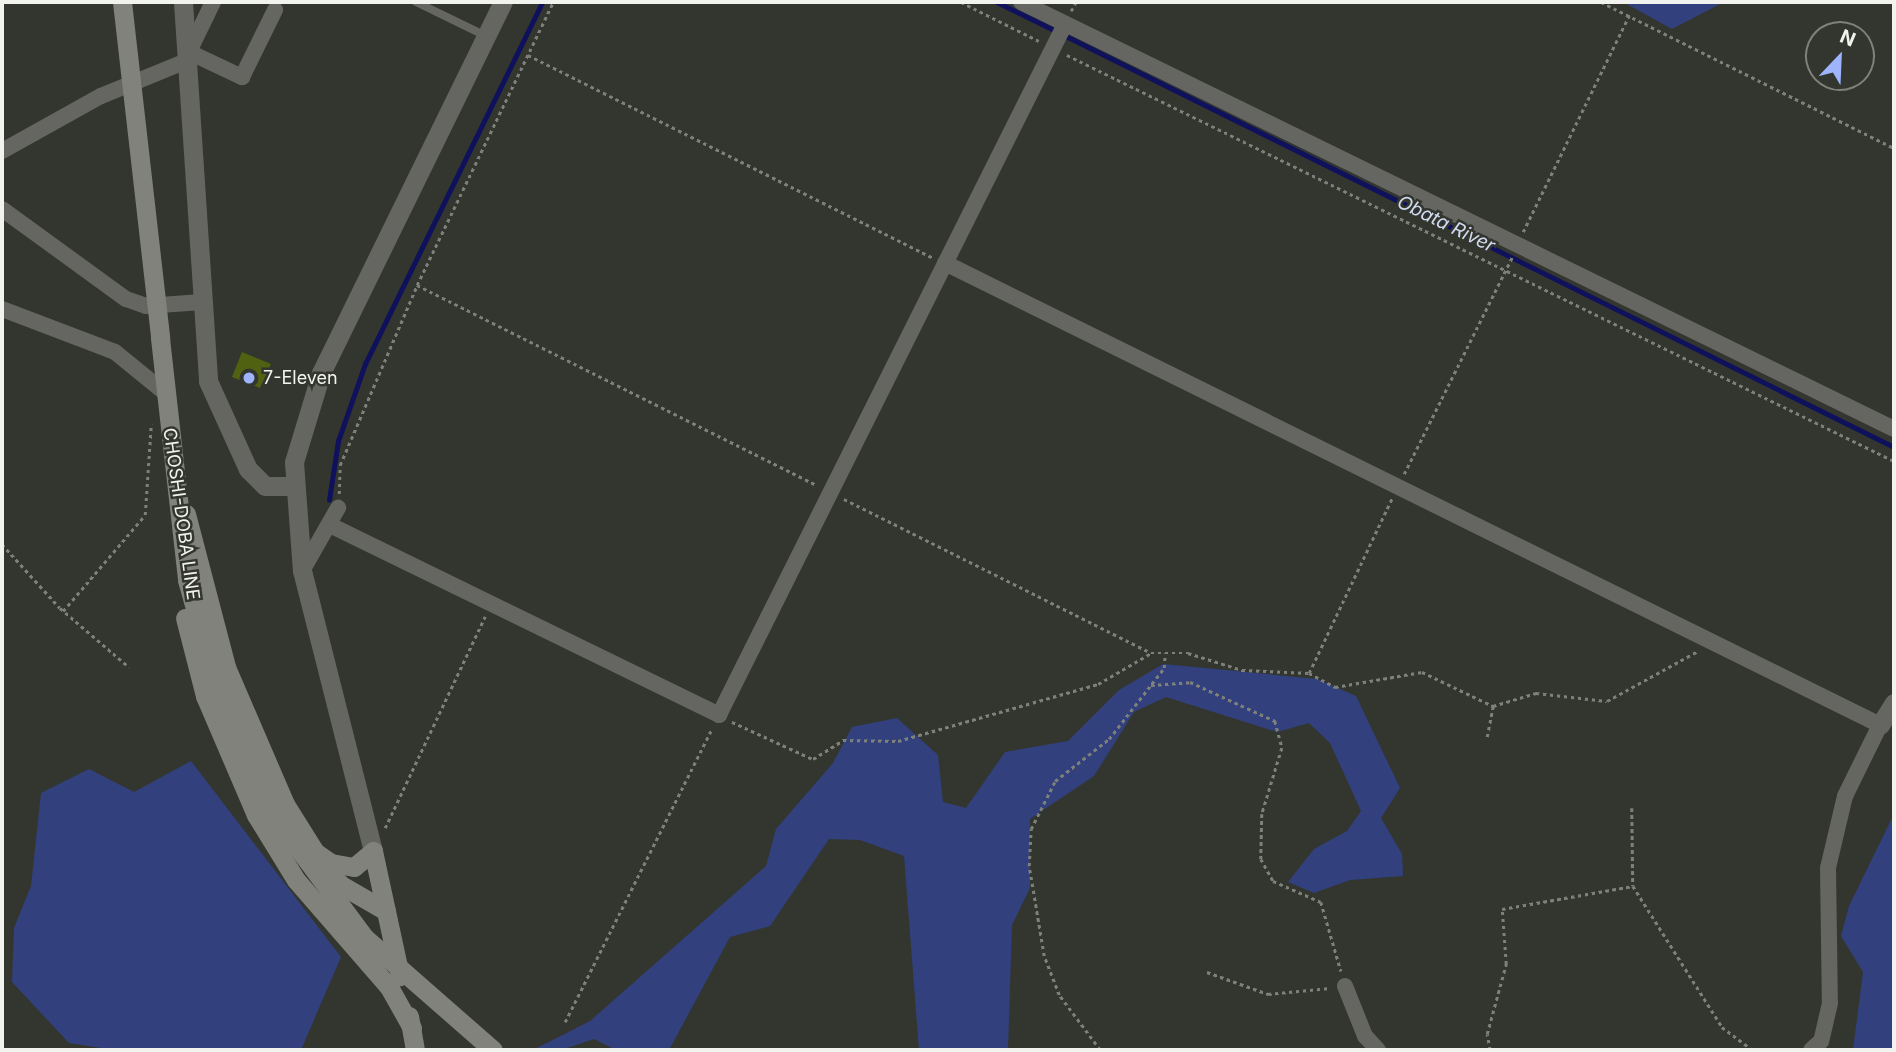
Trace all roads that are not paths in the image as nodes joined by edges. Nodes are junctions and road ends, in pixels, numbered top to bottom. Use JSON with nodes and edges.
{"nodes":[{"id":1,"x":122,"y":2,"type":"edge"},
{"id":2,"x":183,"y":2,"type":"edge"},
{"id":3,"x":214,"y":2,"type":"edge"},
{"id":4,"x":416,"y":2,"type":"edge"},
{"id":5,"x":503,"y":2,"type":"edge"},
{"id":6,"x":1021,"y":2,"type":"edge"},
{"id":7,"x":275,"y":10,"type":"dead end"},
{"id":8,"x":1065,"y":24,"type":"junction"},
{"id":9,"x":488,"y":37,"type":"junction"},
{"id":10,"x":186,"y":57,"type":"junction"},
{"id":11,"x":2,"y":151,"type":"edge"},
{"id":12,"x":2,"y":209,"type":"edge"},
{"id":13,"x":945,"y":263,"type":"junction"},
{"id":14,"x":202,"y":302,"type":"junction"},
{"id":15,"x":2,"y":309,"type":"edge"},
{"id":16,"x":164,"y":392,"type":"junction"},
{"id":17,"x":1894,"y":429,"type":"edge"},
{"id":18,"x":292,"y":486,"type":"junction"},
{"id":19,"x":177,"y":501,"type":"junction"},
{"id":20,"x":338,"y":508,"type":"road end"},
{"id":21,"x":332,"y":526,"type":"junction"},
{"id":22,"x":302,"y":571,"type":"junction"},
{"id":23,"x":187,"y":580,"type":"junction"},
{"id":24,"x":1894,"y":703,"type":"edge"},
{"id":25,"x":1880,"y":725,"type":"junction"},
{"id":26,"x":372,"y":846,"type":"junction"},
{"id":27,"x":315,"y":852,"type":"junction"},
{"id":28,"x":386,"y":912,"type":"junction"},
{"id":29,"x":1345,"y":986,"type":"road end"},
{"id":30,"x":412,"y":1028,"type":"junction"},
{"id":31,"x":415,"y":1050,"type":"edge"},
{"id":32,"x":493,"y":1050,"type":"edge"},
{"id":33,"x":1378,"y":1050,"type":"edge"},
{"id":34,"x":1811,"y":1050,"type":"edge"}],
"edges":[{"from":1,"to":16,"type":"main road","name":"CHOSHI-DOBA LINE","bridge":true},
{"from":2,"to":10,"type":"street"},
{"from":3,"to":10,"type":"street"},
{"from":4,"to":9,"type":"lane"},
{"from":5,"to":9,"type":"street"},
{"from":6,"to":8,"type":"street"},
{"from":7,"to":10,"type":"street"},
{"from":8,"to":13,"type":"street"},
{"from":8,"to":17,"type":"street"},
{"from":9,"to":18,"type":"street"},
{"from":10,"to":11,"type":"street"},
{"from":10,"to":14,"type":"street"},
{"from":12,"to":14,"type":"street"},
{"from":13,"to":21,"type":"street"},
{"from":13,"to":25,"type":"street"},
{"from":14,"to":18,"type":"street"},
{"from":15,"to":16,"type":"street"},
{"from":16,"to":19,"type":"main road","name":"CHOSHI-DOBA LINE"},
{"from":18,"to":22,"type":"street"},
{"from":19,"to":23,"type":"main road","name":"CHOSHI-DOBA LINE"},
{"from":19,"to":27,"type":"main road"},
{"from":20,"to":21,"type":"street"},
{"from":21,"to":22,"type":"street"},
{"from":22,"to":26,"type":"street"},
{"from":23,"to":30,"type":"main road"},
{"from":23,"to":32,"type":"main road","name":"CHOSHI-DOBA LINE","bridge":true},
{"from":24,"to":25,"type":"street"},
{"from":25,"to":34,"type":"street"},
{"from":26,"to":27,"type":"main road"},
{"from":26,"to":28,"type":"main road"},
{"from":27,"to":28,"type":"main road"},
{"from":28,"to":30,"type":"main road"},
{"from":29,"to":33,"type":"street"},
{"from":30,"to":31,"type":"main road"}]}
